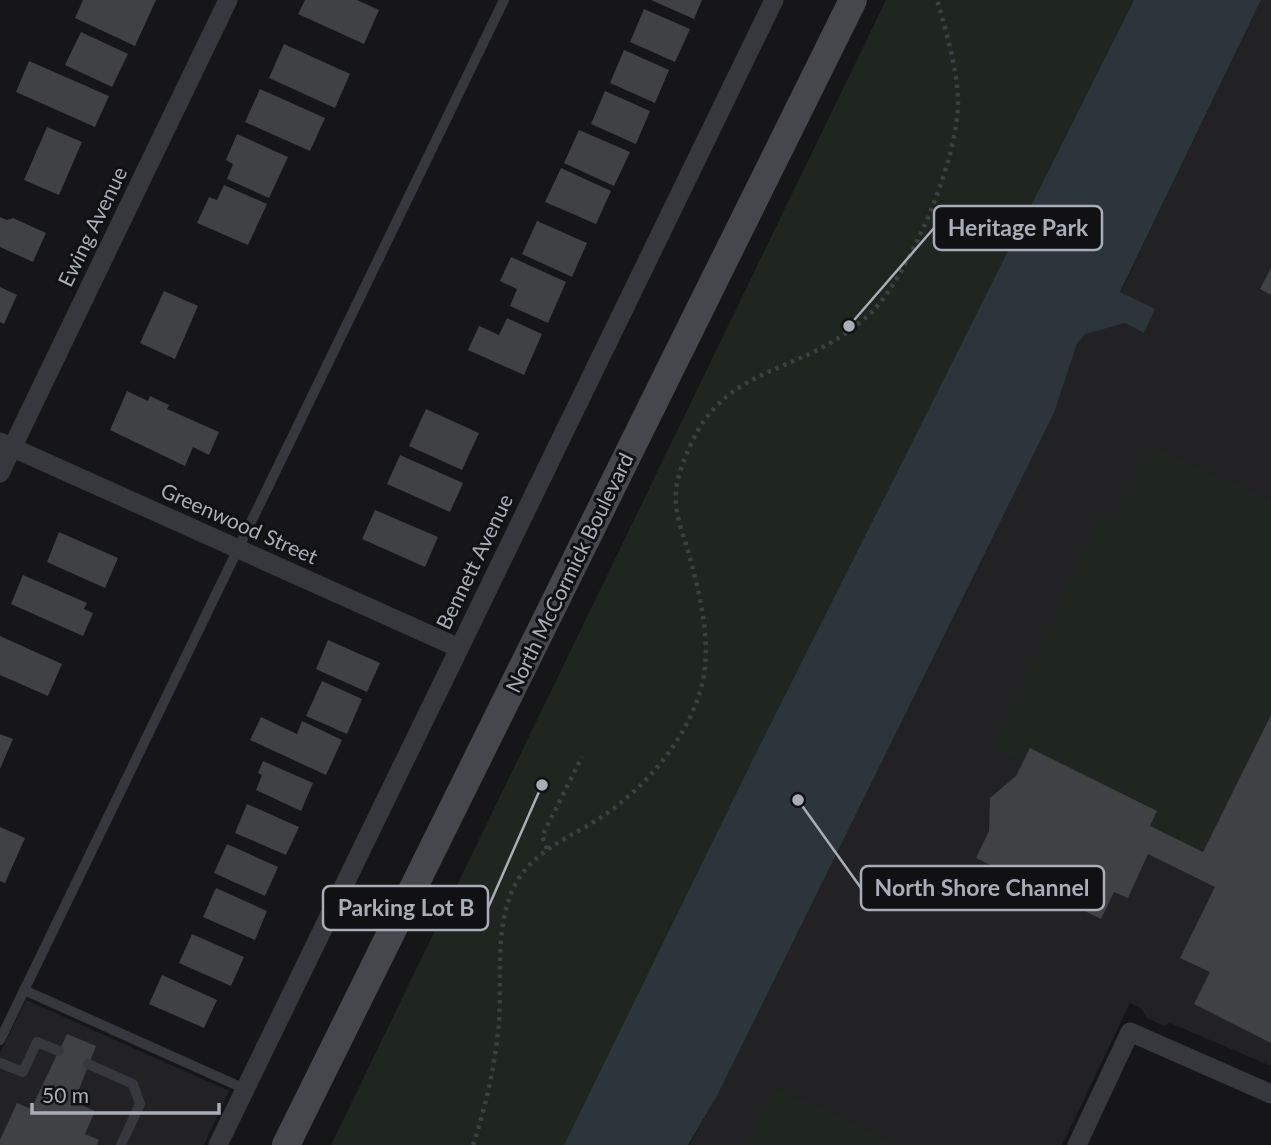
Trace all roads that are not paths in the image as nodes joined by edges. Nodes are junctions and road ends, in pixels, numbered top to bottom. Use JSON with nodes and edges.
{"nodes":[{"id":1,"x":228,"y":0,"type":"edge"},
{"id":2,"x":504,"y":0,"type":"edge"},
{"id":3,"x":774,"y":0,"type":"edge"},
{"id":4,"x":853,"y":0,"type":"edge"},
{"id":5,"x":6,"y":444,"type":"edge"},
{"id":6,"x":0,"y":473,"type":"edge"},
{"id":7,"x":238,"y":548,"type":"junction"},
{"id":8,"x":459,"y":648,"type":"junction"},
{"id":9,"x":24,"y":990,"type":"junction"},
{"id":10,"x":0,"y":1040,"type":"edge"},
{"id":11,"x":59,"y":1051,"type":"dead end"},
{"id":12,"x":0,"y":1063,"type":"edge"},
{"id":13,"x":89,"y":1064,"type":"dead end"},
{"id":14,"x":245,"y":1089,"type":"junction"},
{"id":15,"x":1271,"y":1094,"type":"edge"},
{"id":16,"x":121,"y":1145,"type":"edge"},
{"id":17,"x":218,"y":1145,"type":"edge"},
{"id":18,"x":286,"y":1145,"type":"edge"},
{"id":19,"x":1077,"y":1145,"type":"edge"}],
"edges":[{"from":1,"to":5,"type":"street","name":"Ewing Avenue"},
{"from":2,"to":7,"type":"lane"},
{"from":3,"to":8,"type":"street","name":"Bennett Avenue"},
{"from":4,"to":18,"type":"main road","name":"North McCormick Boulevard"},
{"from":5,"to":6,"type":"street","name":"Ewing Avenue"},
{"from":5,"to":7,"type":"street","name":"Greenwood Street"},
{"from":7,"to":8,"type":"street","name":"Greenwood Street"},
{"from":7,"to":9,"type":"lane"},
{"from":8,"to":14,"type":"street","name":"Bennett Avenue"},
{"from":9,"to":10,"type":"lane"},
{"from":9,"to":14,"type":"lane"},
{"from":11,"to":12,"type":"lane"},
{"from":13,"to":16,"type":"lane"},
{"from":14,"to":17,"type":"street","name":"Bennett Avenue"},
{"from":15,"to":19,"type":"street"}]}
